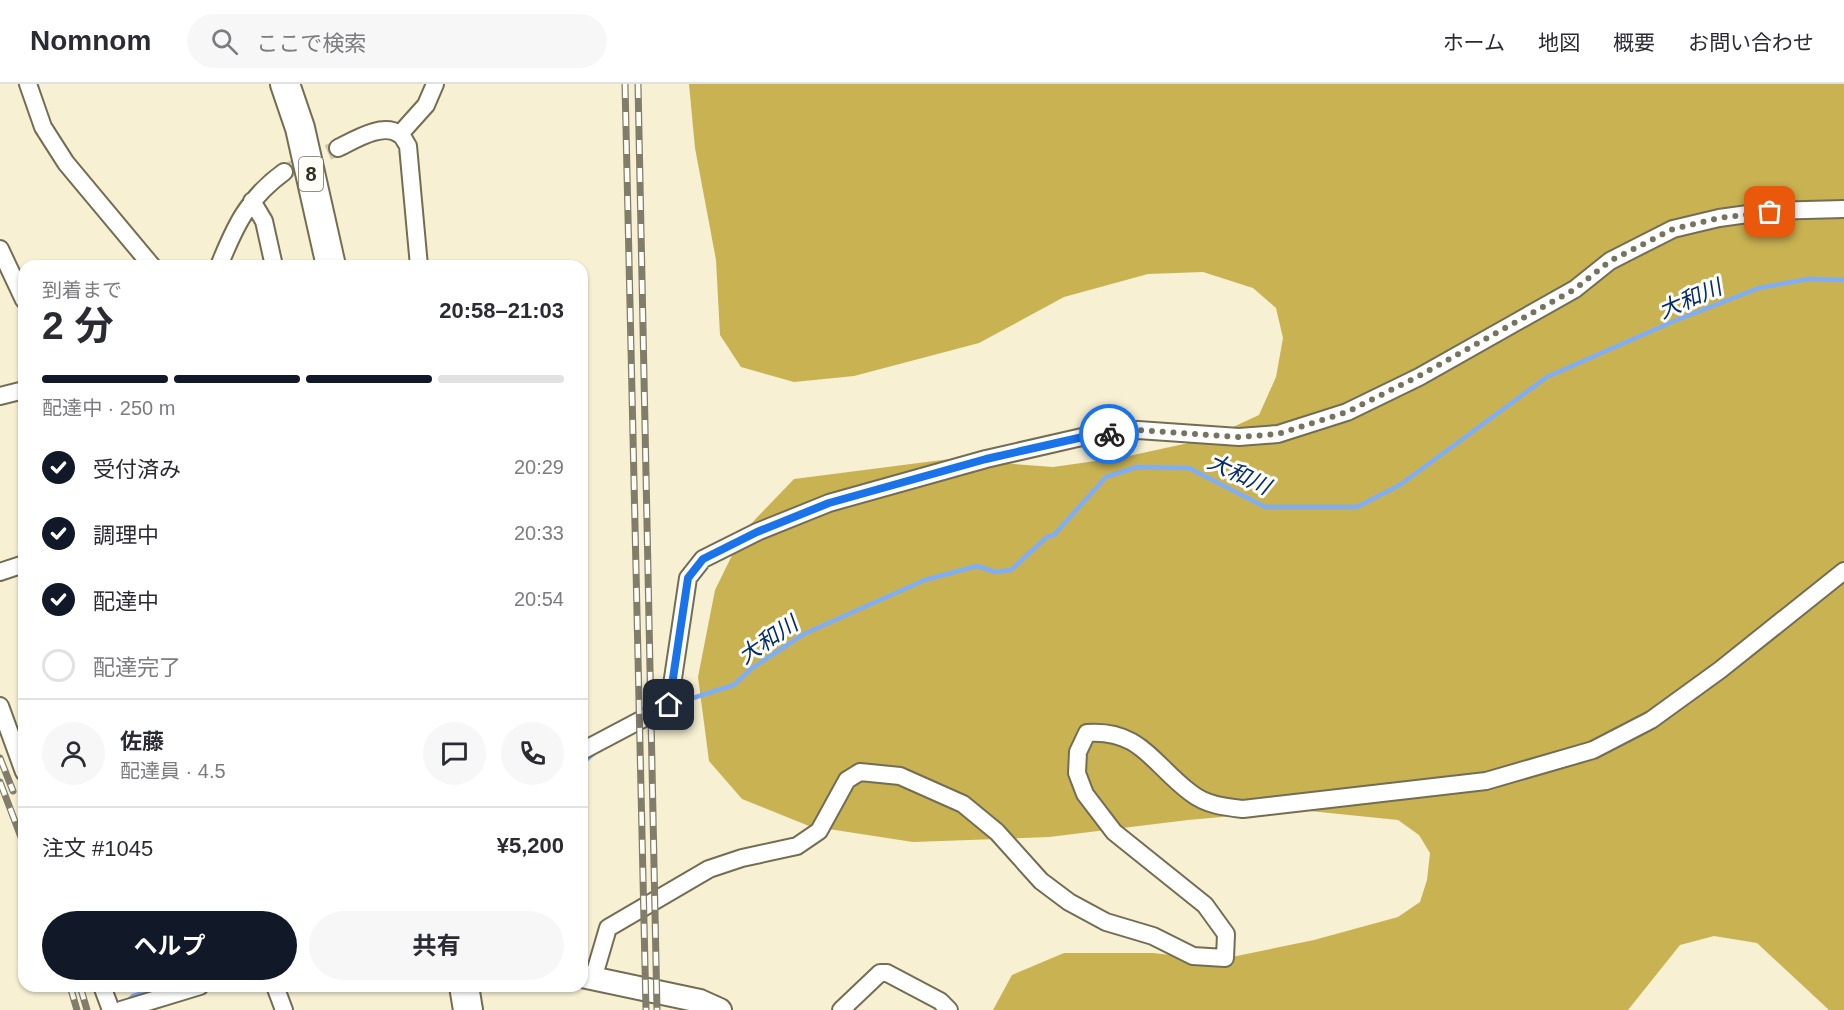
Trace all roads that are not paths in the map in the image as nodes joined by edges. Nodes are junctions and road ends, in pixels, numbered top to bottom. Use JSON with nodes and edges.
{"nodes":[{"id":1,"x":28,"y":84,"type":"edge"},
{"id":2,"x":285,"y":84,"type":"edge"},
{"id":3,"x":435,"y":84,"type":"edge"},
{"id":4,"x":400,"y":134,"type":"junction"},
{"id":5,"x":338,"y":148,"type":"tunnel mouth"},
{"id":6,"x":284,"y":172,"type":"tunnel mouth"},
{"id":7,"x":252,"y":201,"type":"junction"},
{"id":8,"x":1844,"y":209,"type":"edge"},
{"id":9,"x":0,"y":249,"type":"edge"},
{"id":10,"x":147,"y":260,"type":"edge"},
{"id":11,"x":221,"y":260,"type":"edge"},
{"id":12,"x":272,"y":260,"type":"edge"},
{"id":13,"x":330,"y":260,"type":"edge"},
{"id":14,"x":419,"y":260,"type":"edge"},
{"id":15,"x":18,"y":287,"type":"edge"},
{"id":16,"x":18,"y":392,"type":"edge"},
{"id":17,"x":0,"y":396,"type":"edge"},
{"id":18,"x":18,"y":566,"type":"edge"},
{"id":19,"x":1844,"y":571,"type":"edge"},
{"id":20,"x":0,"y":572,"type":"edge"},
{"id":21,"x":0,"y":706,"type":"edge"},
{"id":22,"x":588,"y":748,"type":"edge"},
{"id":23,"x":18,"y":756,"type":"edge"},
{"id":24,"x":588,"y":975,"type":"edge"},
{"id":25,"x":588,"y":977,"type":"edge"},
{"id":26,"x":104,"y":992,"type":"edge"},
{"id":27,"x":180,"y":992,"type":"edge"},
{"id":28,"x":277,"y":992,"type":"edge"},
{"id":29,"x":465,"y":992,"type":"edge"},
{"id":30,"x":111,"y":1010,"type":"edge"},
{"id":31,"x":121,"y":1010,"type":"edge"},
{"id":32,"x":284,"y":1010,"type":"edge"},
{"id":33,"x":468,"y":1010,"type":"edge"},
{"id":34,"x":720,"y":1010,"type":"edge"},
{"id":35,"x":841,"y":1010,"type":"edge"},
{"id":36,"x":949,"y":1010,"type":"edge"}],
"edges":[{"from":1,"to":10,"type":"street"},
{"from":2,"to":13,"type":"highway","number":"8"},
{"from":3,"to":4,"type":"street"},
{"from":4,"to":5,"type":"street"},
{"from":4,"to":14,"type":"street"},
{"from":6,"to":7,"type":"street"},
{"from":7,"to":11,"type":"street"},
{"from":7,"to":12,"type":"street"},
{"from":8,"to":22,"type":"street"},
{"from":9,"to":15,"type":"street"},
{"from":16,"to":17,"type":"street"},
{"from":18,"to":20,"type":"street"},
{"from":19,"to":24,"type":"street"},
{"from":21,"to":23,"type":"street"},
{"from":25,"to":34,"type":"street"},
{"from":26,"to":30,"type":"street"},
{"from":27,"to":31,"type":"street"},
{"from":28,"to":32,"type":"street"},
{"from":29,"to":33,"type":"highway"},
{"from":35,"to":36,"type":"street"}]}
